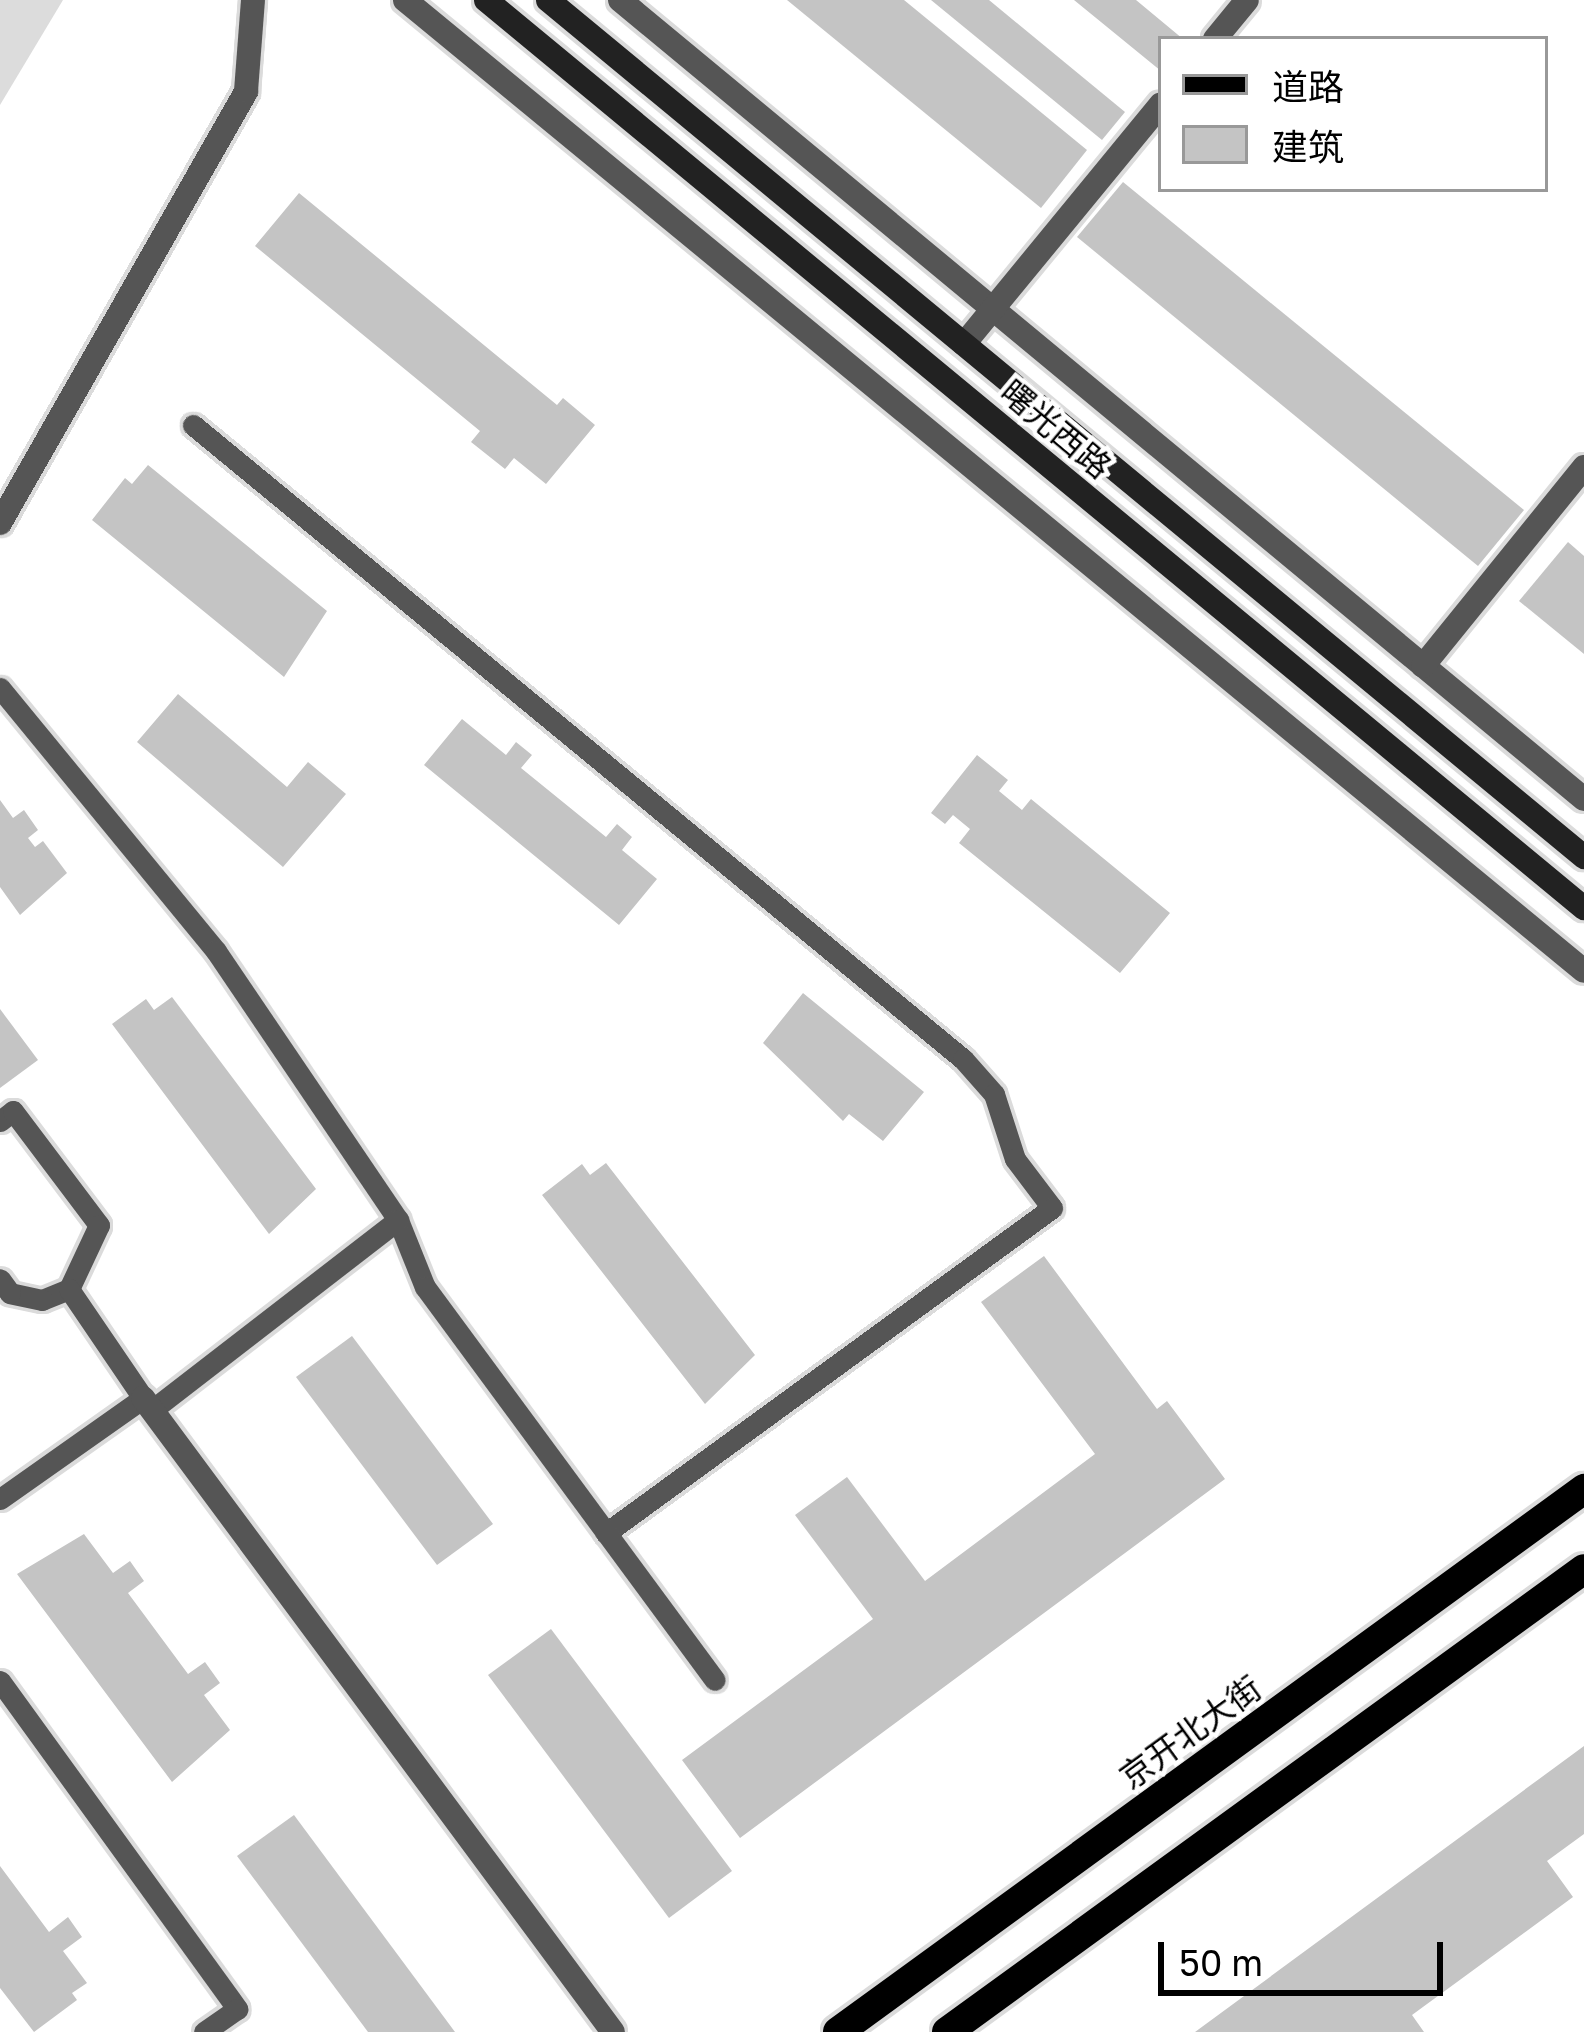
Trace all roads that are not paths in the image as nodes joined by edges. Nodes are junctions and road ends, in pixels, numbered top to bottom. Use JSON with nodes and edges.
{"nodes":[{"id":1,"x":253,"y":0,"type":"edge"},
{"id":2,"x":405,"y":0,"type":"edge"},
{"id":3,"x":486,"y":0,"type":"edge"},
{"id":4,"x":548,"y":0,"type":"edge"},
{"id":5,"x":620,"y":0,"type":"edge"},
{"id":6,"x":1247,"y":0,"type":"edge"},
{"id":7,"x":1217,"y":36,"type":"edge"},
{"id":8,"x":1158,"y":108,"type":"edge"},
{"id":9,"x":993,"y":309,"type":"junction"},
{"id":10,"x":964,"y":344,"type":"junction"},
{"id":11,"x":193,"y":425,"type":"dead end"},
{"id":12,"x":1584,"y":467,"type":"edge"},
{"id":13,"x":0,"y":523,"type":"edge"},
{"id":14,"x":1423,"y":666,"type":"junction"},
{"id":15,"x":0,"y":688,"type":"edge"},
{"id":16,"x":1584,"y":799,"type":"edge"},
{"id":17,"x":1584,"y":857,"type":"edge"},
{"id":18,"x":1584,"y":908,"type":"edge"},
{"id":19,"x":1584,"y":971,"type":"edge"},
{"id":20,"x":0,"y":1121,"type":"edge"},
{"id":21,"x":398,"y":1220,"type":"junction"},
{"id":22,"x":0,"y":1280,"type":"edge"},
{"id":23,"x":69,"y":1289,"type":"junction"},
{"id":24,"x":147,"y":1404,"type":"junction"},
{"id":25,"x":1584,"y":1490,"type":"edge"},
{"id":26,"x":0,"y":1499,"type":"edge"},
{"id":27,"x":606,"y":1533,"type":"junction"},
{"id":28,"x":1584,"y":1569,"type":"edge"},
{"id":29,"x":715,"y":1680,"type":"dead end"},
{"id":30,"x":0,"y":1681,"type":"edge"},
{"id":31,"x":204,"y":2032,"type":"edge"},
{"id":32,"x":614,"y":2032,"type":"edge"},
{"id":33,"x":838,"y":2032,"type":"edge"},
{"id":34,"x":947,"y":2032,"type":"edge"}],
"edges":[{"from":1,"to":13,"type":"street"},
{"from":2,"to":19,"type":"street"},
{"from":3,"to":18,"type":"main road","name":"曙光西路"},
{"from":4,"to":10,"type":"main road","name":"曙光西路"},
{"from":5,"to":9,"type":"street"},
{"from":6,"to":7,"type":"street"},
{"from":8,"to":9,"type":"street"},
{"from":9,"to":10,"type":"street"},
{"from":9,"to":14,"type":"street"},
{"from":10,"to":17,"type":"main road","name":"曙光西路"},
{"from":11,"to":27,"type":"lane"},
{"from":12,"to":14,"type":"street"},
{"from":14,"to":16,"type":"street"},
{"from":15,"to":21,"type":"lane"},
{"from":20,"to":23,"type":"lane"},
{"from":21,"to":24,"type":"lane"},
{"from":21,"to":27,"type":"lane"},
{"from":22,"to":23,"type":"lane"},
{"from":23,"to":24,"type":"lane"},
{"from":24,"to":26,"type":"lane"},
{"from":24,"to":32,"type":"street"},
{"from":25,"to":33,"type":"main road","name":"京开北大街"},
{"from":27,"to":29,"type":"lane"},
{"from":28,"to":34,"type":"main road"},
{"from":30,"to":31,"type":"lane"}]}
